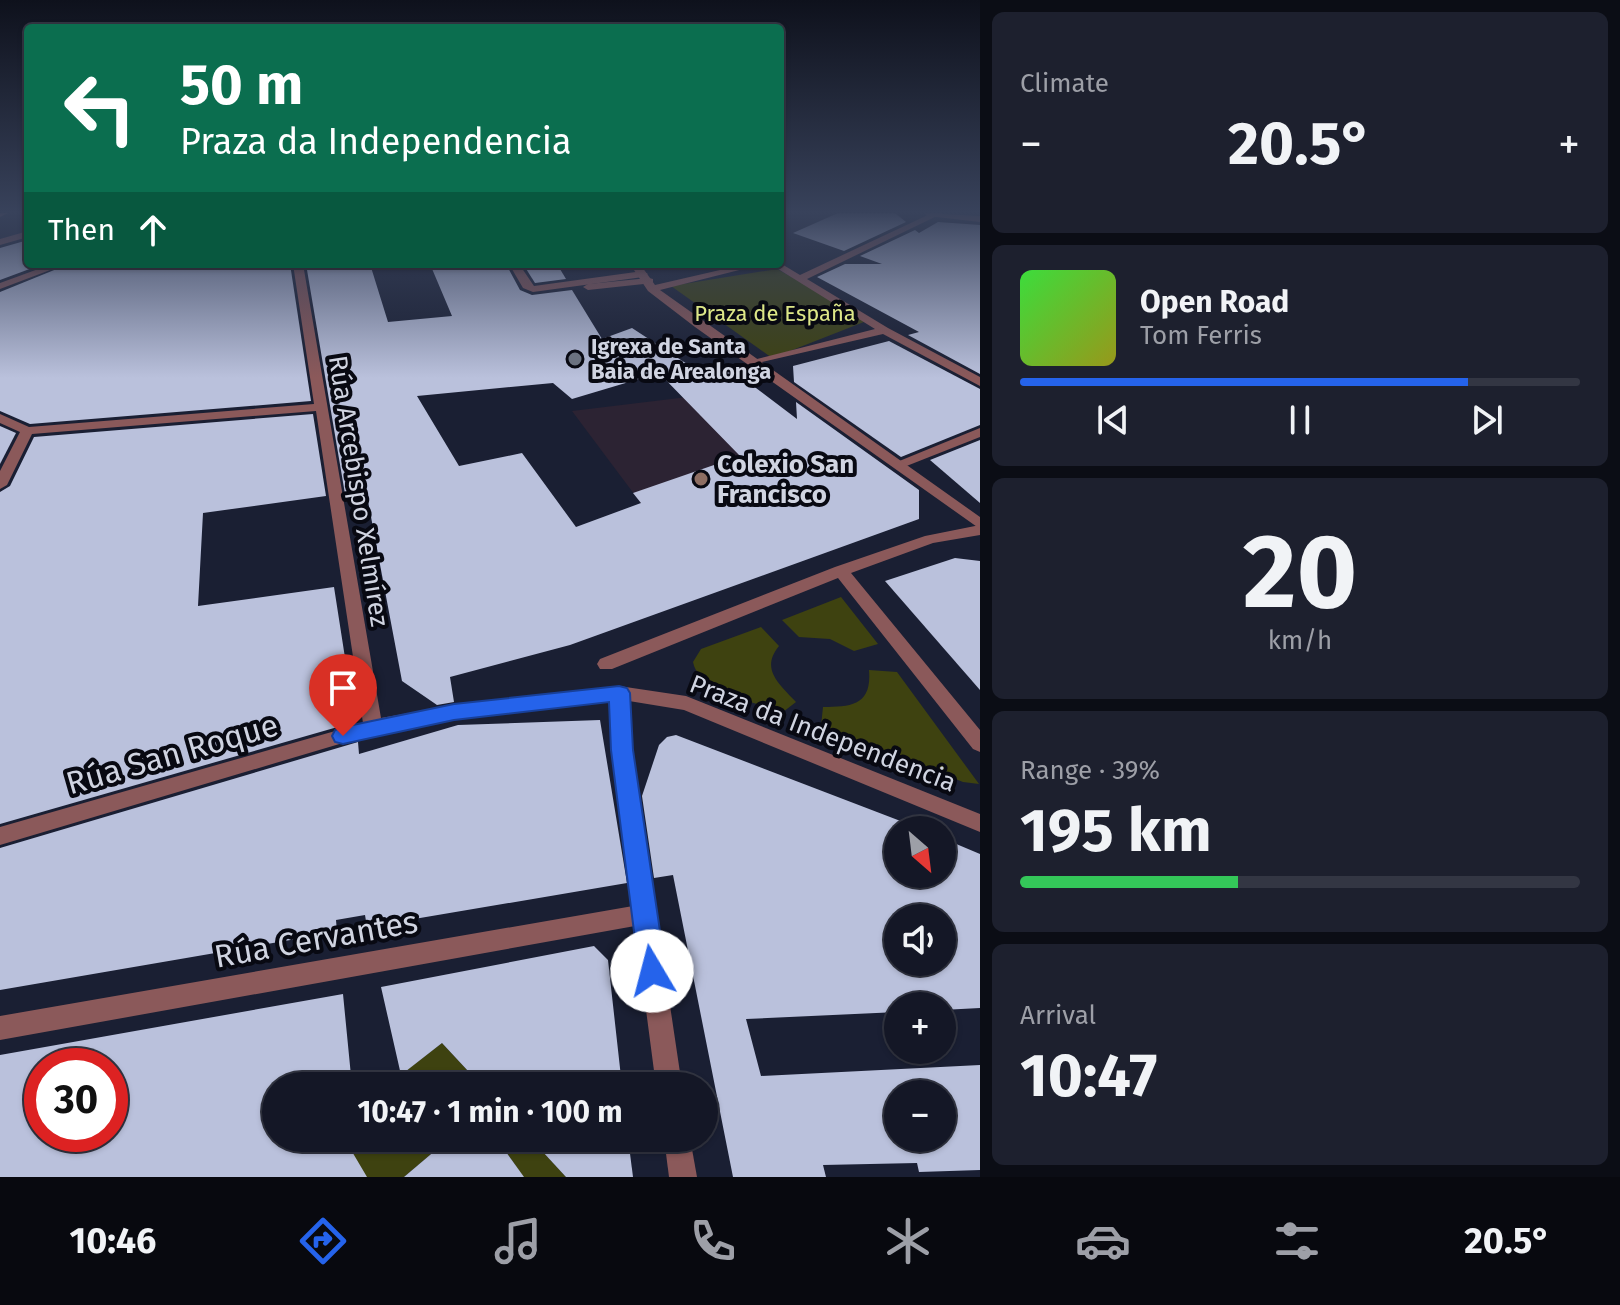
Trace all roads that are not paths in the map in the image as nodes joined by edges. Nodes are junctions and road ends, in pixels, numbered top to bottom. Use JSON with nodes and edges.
{"nodes":[{"id":1,"x":50,"y":268,"type":"edge"},
{"id":2,"x":299,"y":268,"type":"edge"},
{"id":3,"x":516,"y":268,"type":"edge"},
{"id":4,"x":638,"y":268,"type":"edge"},
{"id":5,"x":732,"y":268,"type":"edge"},
{"id":6,"x":782,"y":268,"type":"edge"},
{"id":7,"x":824,"y":268,"type":"edge"},
{"id":8,"x":800,"y":279,"type":"junction"},
{"id":9,"x":648,"y":281,"type":"junction"},
{"id":10,"x":0,"y":286,"type":"edge"},
{"id":11,"x":588,"y":287,"type":"dead end"},
{"id":12,"x":884,"y":330,"type":"junction"},
{"id":13,"x":753,"y":363,"type":"junction"},
{"id":14,"x":980,"y":382,"type":"edge"},
{"id":15,"x":321,"y":407,"type":"junction"},
{"id":16,"x":0,"y":418,"type":"edge"},
{"id":17,"x":27,"y":431,"type":"junction"},
{"id":18,"x":980,"y":432,"type":"edge"},
{"id":19,"x":899,"y":464,"type":"junction"},
{"id":20,"x":0,"y":485,"type":"edge"},
{"id":21,"x":980,"y":527,"type":"edge"},
{"id":22,"x":841,"y":571,"type":"junction"},
{"id":23,"x":606,"y":664,"type":"dead end"},
{"id":24,"x":619,"y":693,"type":"junction"},
{"id":25,"x":454,"y":712,"type":"joint"},
{"id":26,"x":373,"y":727,"type":"junction"},
{"id":27,"x":980,"y":744,"type":"edge"},
{"id":28,"x":980,"y":823,"type":"edge"},
{"id":29,"x":0,"y":836,"type":"edge"},
{"id":30,"x":644,"y":914,"type":"junction"},
{"id":31,"x":0,"y":1028,"type":"edge"},
{"id":32,"x":667,"y":1072,"type":"edge"},
{"id":33,"x":679,"y":1152,"type":"edge"},
{"id":34,"x":683,"y":1177,"type":"edge"}],
"edges":[{"from":1,"to":10,"type":"street"},
{"from":2,"to":15,"type":"street","name":"Rúa Arcebispo Xelmírez"},
{"from":3,"to":9,"type":"street"},
{"from":4,"to":9,"type":"street"},
{"from":5,"to":9,"type":"street"},
{"from":6,"to":8,"type":"street"},
{"from":7,"to":8,"type":"street"},
{"from":8,"to":12,"type":"street"},
{"from":9,"to":11,"type":"street"},
{"from":9,"to":13,"type":"street"},
{"from":12,"to":13,"type":"street"},
{"from":12,"to":14,"type":"street"},
{"from":13,"to":19,"type":"street"},
{"from":15,"to":17,"type":"street"},
{"from":15,"to":26,"type":"street","name":"Rúa Arcebispo Xelmírez"},
{"from":16,"to":17,"type":"street"},
{"from":17,"to":20,"type":"street"},
{"from":18,"to":19,"type":"street"},
{"from":19,"to":21,"type":"street"},
{"from":21,"to":22,"type":"street"},
{"from":22,"to":23,"type":"street","name":"Praza da Independencia"},
{"from":22,"to":27,"type":"street","name":"Praza da Independencia"},
{"from":24,"to":25,"type":"street","name":"Praza da Independencia"},
{"from":24,"to":28,"type":"street","name":"Praza da Independencia"},
{"from":24,"to":30,"type":"street"},
{"from":25,"to":26,"type":"street","name":"Rúa San Roque"},
{"from":26,"to":29,"type":"street","name":"Rúa San Roque"},
{"from":30,"to":31,"type":"street","name":"Rúa Cervantes"},
{"from":30,"to":32,"type":"street"},
{"from":33,"to":34,"type":"street"}]}
